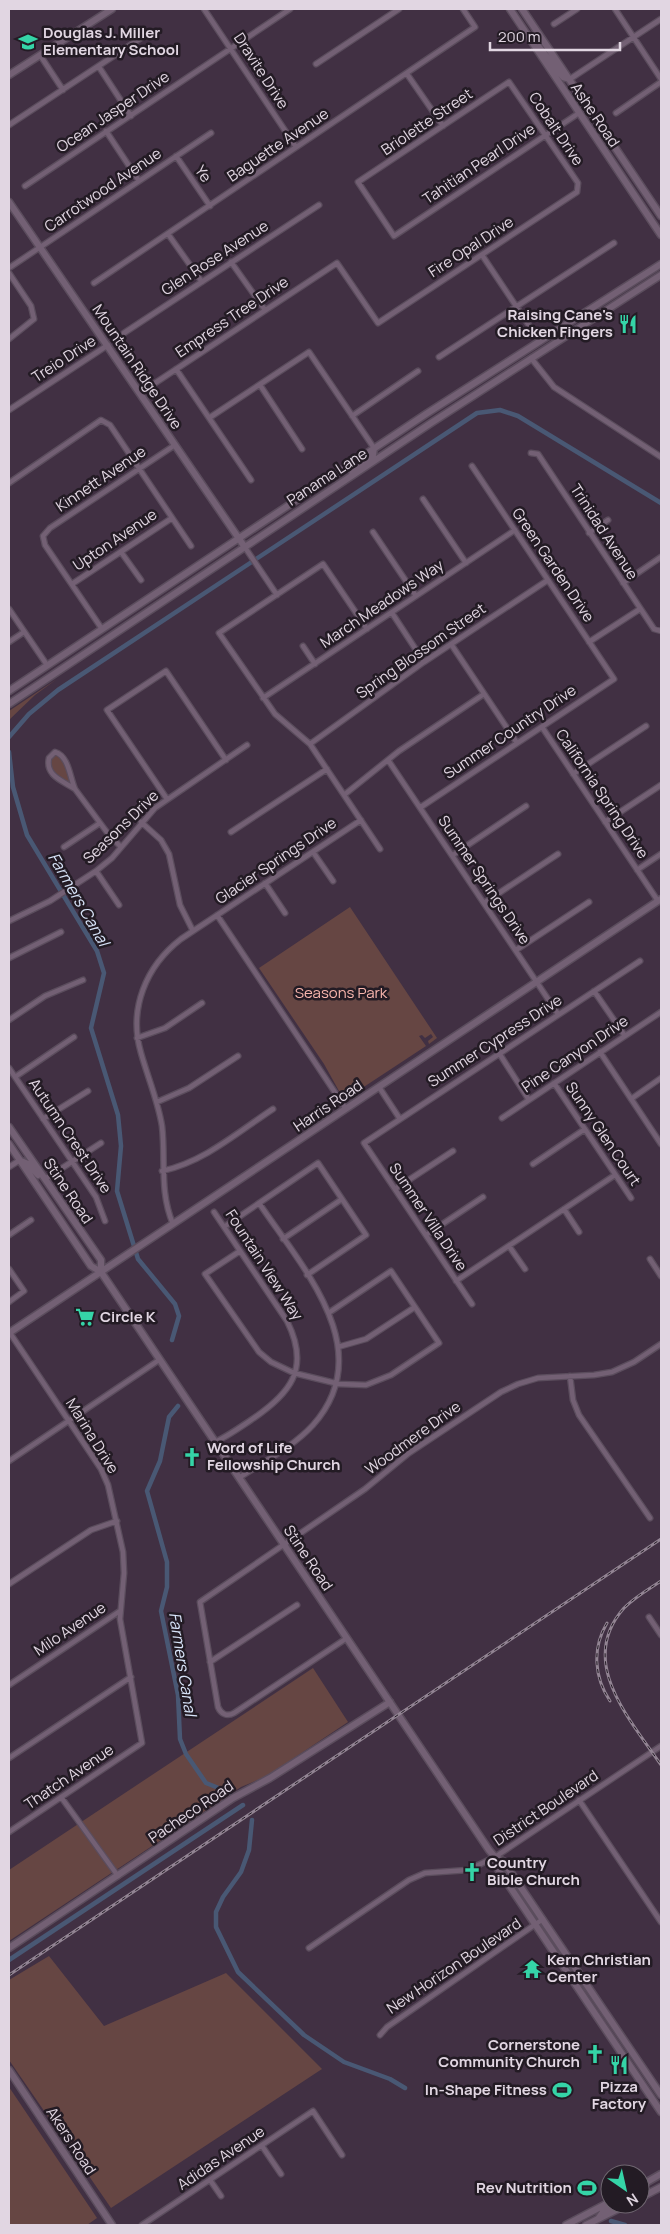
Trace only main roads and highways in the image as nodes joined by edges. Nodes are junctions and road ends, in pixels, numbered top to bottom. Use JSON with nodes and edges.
{"nodes":[{"id":1,"x":112,"y":9,"type":"edge"},
{"id":2,"x":510,"y":9,"type":"edge"},
{"id":3,"x":522,"y":9,"type":"edge"},
{"id":4,"x":531,"y":40,"type":"junction"},
{"id":5,"x":9,"y":75,"type":"edge"},
{"id":6,"x":570,"y":79,"type":"junction"},
{"id":7,"x":579,"y":113,"type":"junction"},
{"id":8,"x":613,"y":144,"type":"junction"},
{"id":9,"x":604,"y":149,"type":"junction"},
{"id":10,"x":638,"y":181,"type":"junction"},
{"id":11,"x":9,"y":202,"type":"edge"},
{"id":12,"x":661,"y":216,"type":"edge"},
{"id":13,"x":661,"y":235,"type":"edge"},
{"id":14,"x":661,"y":264,"type":"edge"},
{"id":15,"x":661,"y":275,"type":"edge"},
{"id":16,"x":540,"y":342,"type":"junction"},
{"id":17,"x":531,"y":358,"type":"junction"},
{"id":18,"x":374,"y":448,"type":"junction"},
{"id":19,"x":352,"y":475,"type":"junction"},
{"id":20,"x":239,"y":537,"type":"junction"},
{"id":21,"x":244,"y":546,"type":"junction"},
{"id":22,"x":102,"y":629,"type":"junction"},
{"id":23,"x":78,"y":658,"type":"junction"},
{"id":24,"x":47,"y":665,"type":"junction"},
{"id":25,"x":37,"y":685,"type":"junction"},
{"id":26,"x":9,"y":691,"type":"edge"},
{"id":27,"x":9,"y":704,"type":"edge"},
{"id":28,"x":660,"y":900,"type":"edge"},
{"id":29,"x":9,"y":1127,"type":"edge"},
{"id":30,"x":9,"y":1144,"type":"edge"},
{"id":31,"x":20,"y":1160,"type":"junction"},
{"id":32,"x":56,"y":1197,"type":"junction"},
{"id":33,"x":101,"y":1272,"type":"junction"},
{"id":34,"x":9,"y":1333,"type":"edge"},
{"id":35,"x":390,"y":1702,"type":"junction"},
{"id":36,"x":495,"y":1857,"type":"junction"},
{"id":37,"x":9,"y":1948,"type":"edge"},
{"id":38,"x":571,"y":1977,"type":"junction"},
{"id":39,"x":597,"y":2000,"type":"junction"},
{"id":40,"x":590,"y":2006,"type":"junction"},
{"id":41,"x":620,"y":2034,"type":"junction"},
{"id":42,"x":9,"y":2070,"type":"edge"},
{"id":43,"x":633,"y":2070,"type":"junction"},
{"id":44,"x":661,"y":2096,"type":"edge"},
{"id":45,"x":661,"y":2112,"type":"edge"},
{"id":46,"x":661,"y":2174,"type":"edge"},
{"id":47,"x":650,"y":2180,"type":"edge"},
{"id":48,"x":600,"y":2207,"type":"edge"},
{"id":49,"x":602,"y":2214,"type":"edge"},
{"id":50,"x":609,"y":2214,"type":"edge"},
{"id":51,"x":597,"y":2220,"type":"junction"},
{"id":52,"x":112,"y":2225,"type":"edge"},
{"id":53,"x":566,"y":2225,"type":"edge"},
{"id":54,"x":586,"y":2225,"type":"edge"}],
"edges":[{"from":1,"to":5,"type":"main road"},
{"from":2,"to":4,"type":"main road","name":"Ashe Road"},
{"from":3,"to":6,"type":"main road","name":"Ashe Road"},
{"from":4,"to":6,"type":"main road"},
{"from":4,"to":7,"type":"main road","name":"Ashe Road"},
{"from":6,"to":8,"type":"main road","name":"Ashe Road"},
{"from":7,"to":8,"type":"main road"},
{"from":7,"to":9,"type":"main road","name":"Ashe Road"},
{"from":8,"to":10,"type":"main road","name":"Ashe Road"},
{"from":9,"to":10,"type":"main road"},
{"from":9,"to":13,"type":"main road","name":"Ashe Road"},
{"from":10,"to":12,"type":"main road","name":"Ashe Road"},
{"from":11,"to":20,"type":"main road","name":"Mountain Ridge Drive"},
{"from":14,"to":16,"type":"main road","name":"Panama Lane"},
{"from":15,"to":17,"type":"main road","name":"Panama Lane"},
{"from":16,"to":17,"type":"main road"},
{"from":16,"to":18,"type":"main road","name":"Panama Lane"},
{"from":17,"to":19,"type":"main road","name":"Panama Lane"},
{"from":18,"to":19,"type":"main road"},
{"from":18,"to":20,"type":"main road","name":"Panama Lane"},
{"from":19,"to":21,"type":"main road","name":"Panama Lane"},
{"from":20,"to":21,"type":"main road","name":"Mountain Ridge Drive"},
{"from":20,"to":22,"type":"main road","name":"Panama Lane"},
{"from":21,"to":23,"type":"main road","name":"Panama Lane"},
{"from":22,"to":23,"type":"main road"},
{"from":22,"to":24,"type":"main road","name":"Panama Lane"},
{"from":23,"to":25,"type":"main road","name":"Panama Lane"},
{"from":24,"to":25,"type":"main road"},
{"from":24,"to":26,"type":"main road","name":"Panama Lane"},
{"from":25,"to":27,"type":"main road","name":"Panama Lane"},
{"from":28,"to":33,"type":"main road","name":"Harris Road"},
{"from":29,"to":32,"type":"main road","name":"Stine Road"},
{"from":30,"to":31,"type":"main road","name":"Stine Road"},
{"from":31,"to":32,"type":"main road"},
{"from":31,"to":33,"type":"main road","name":"Stine Road"},
{"from":32,"to":33,"type":"main road","name":"Stine Road"},
{"from":33,"to":34,"type":"main road","name":"Harris Road"},
{"from":33,"to":35,"type":"main road","name":"Stine Road"},
{"from":35,"to":36,"type":"main road","name":"Stine Road"},
{"from":35,"to":37,"type":"main road","name":"Pacheco Road"},
{"from":36,"to":38,"type":"main road","name":"Stine Road"},
{"from":36,"to":39,"type":"main road","name":"Stine Road"},
{"from":38,"to":39,"type":"main road"},
{"from":38,"to":40,"type":"main road","name":"Stine Road"},
{"from":39,"to":41,"type":"main road","name":"Stine Road"},
{"from":40,"to":41,"type":"main road"},
{"from":40,"to":43,"type":"main road","name":"Stine Road"},
{"from":41,"to":44,"type":"main road","name":"Stine Road"},
{"from":42,"to":52,"type":"main road","name":"Akers Road"},
{"from":43,"to":44,"type":"main road"},
{"from":43,"to":45,"type":"main road","name":"Stine Road"},
{"from":46,"to":47,"type":"main road"},
{"from":48,"to":53,"type":"main road"},
{"from":49,"to":51,"type":"main road"},
{"from":50,"to":51,"type":"main road"},
{"from":51,"to":54,"type":"main road"}]}
